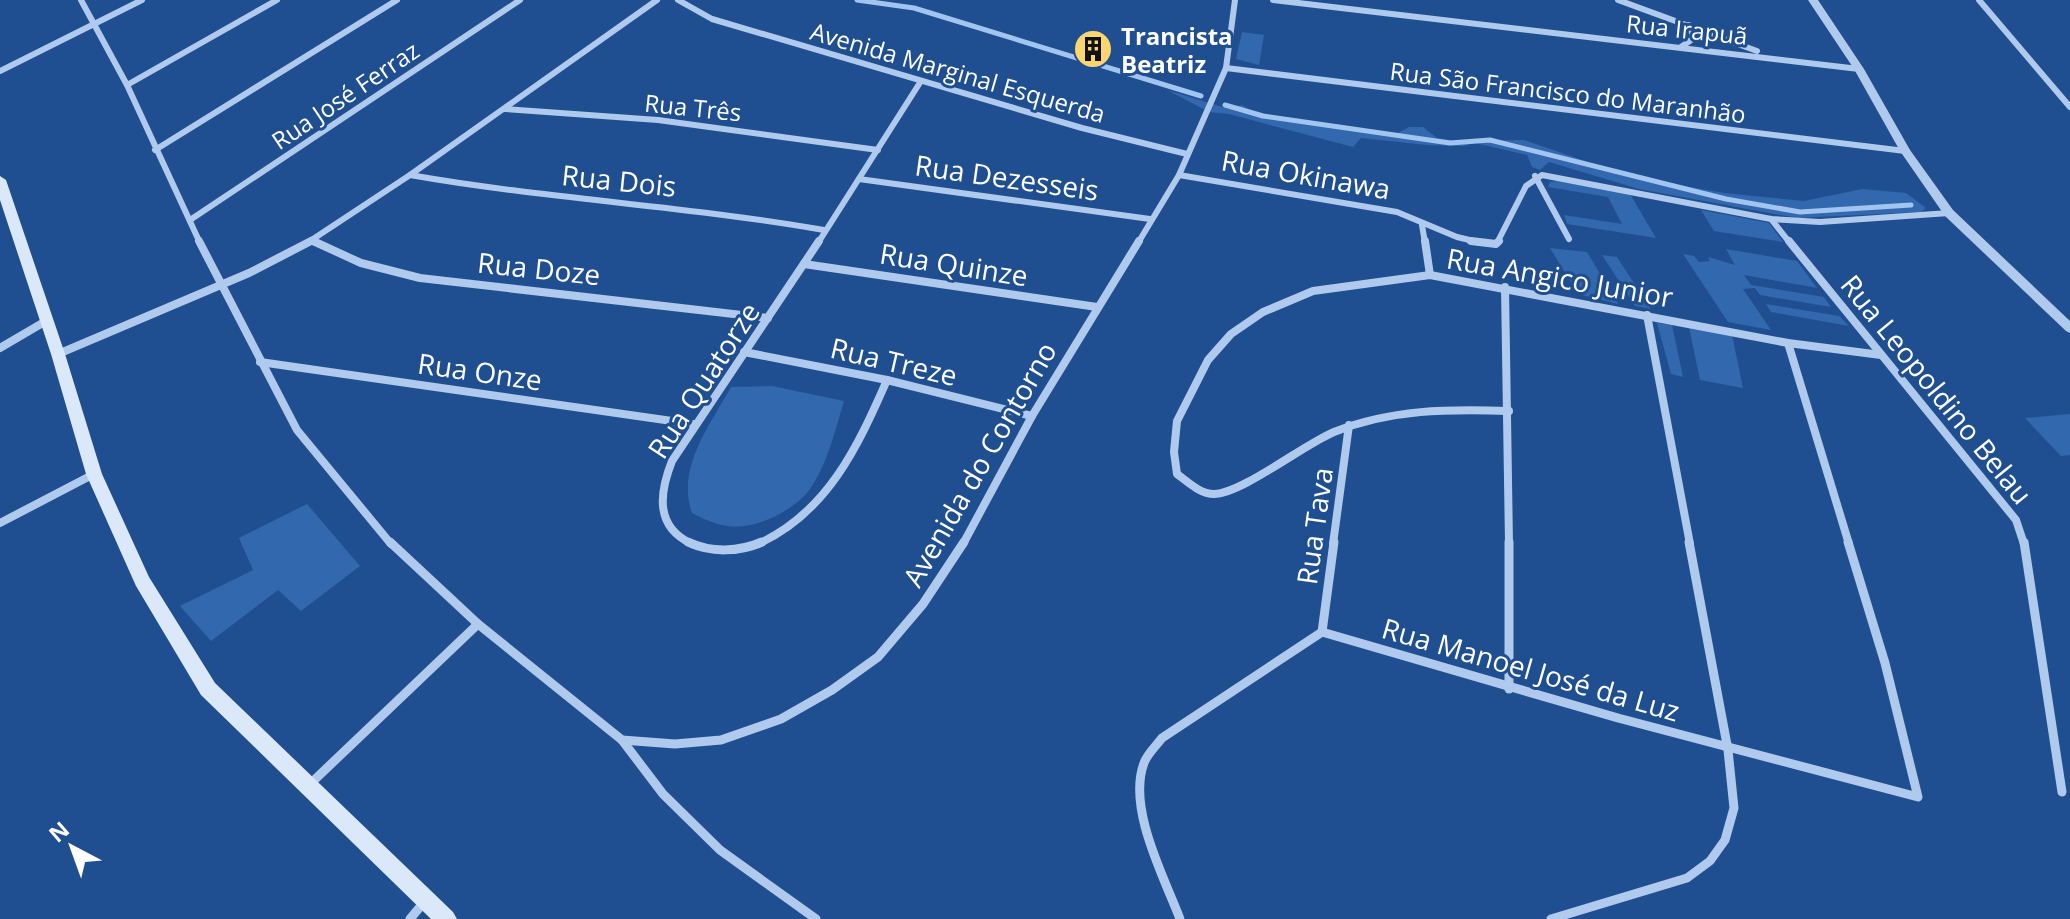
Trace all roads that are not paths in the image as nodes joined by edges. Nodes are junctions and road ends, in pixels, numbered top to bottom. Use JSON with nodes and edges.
{"nodes":[{"id":1,"x":81,"y":0,"type":"edge"},
{"id":2,"x":142,"y":0,"type":"edge"},
{"id":3,"x":277,"y":0,"type":"edge"},
{"id":4,"x":397,"y":0,"type":"edge"},
{"id":5,"x":520,"y":0,"type":"edge"},
{"id":6,"x":657,"y":0,"type":"edge"},
{"id":7,"x":678,"y":0,"type":"edge"},
{"id":8,"x":1235,"y":0,"type":"edge"},
{"id":9,"x":1273,"y":0,"type":"edge"},
{"id":10,"x":1618,"y":0,"type":"edge"},
{"id":11,"x":1813,"y":0,"type":"edge"},
{"id":12,"x":1979,"y":0,"type":"edge"},
{"id":13,"x":94,"y":24,"type":"junction"},
{"id":14,"x":1689,"y":25,"type":"junction"},
{"id":15,"x":1681,"y":47,"type":"junction"},
{"id":16,"x":1769,"y":56,"type":"junction"},
{"id":17,"x":1226,"y":68,"type":"junction"},
{"id":18,"x":1859,"y":69,"type":"junction"},
{"id":19,"x":0,"y":71,"type":"edge"},
{"id":20,"x":921,"y":81,"type":"junction"},
{"id":21,"x":127,"y":85,"type":"junction"},
{"id":22,"x":2069,"y":102,"type":"edge"},
{"id":23,"x":504,"y":109,"type":"junction"},
{"id":24,"x":155,"y":150,"type":"junction"},
{"id":25,"x":878,"y":150,"type":"junction"},
{"id":26,"x":1905,"y":151,"type":"junction"},
{"id":27,"x":1187,"y":154,"type":"junction"},
{"id":28,"x":410,"y":175,"type":"junction"},
{"id":29,"x":1179,"y":175,"type":"junction"},
{"id":30,"x":1535,"y":176,"type":"junction"},
{"id":31,"x":859,"y":179,"type":"junction"},
{"id":32,"x":0,"y":180,"type":"edge"},
{"id":33,"x":1949,"y":213,"type":"junction"},
{"id":34,"x":1150,"y":219,"type":"junction"},
{"id":35,"x":1771,"y":219,"type":"junction"},
{"id":36,"x":190,"y":220,"type":"junction"},
{"id":37,"x":1422,"y":225,"type":"junction"},
{"id":38,"x":824,"y":230,"type":"junction"},
{"id":39,"x":1569,"y":239,"type":"dead end"},
{"id":40,"x":312,"y":240,"type":"junction"},
{"id":41,"x":804,"y":264,"type":"junction"},
{"id":42,"x":1430,"y":275,"type":"junction"},
{"id":43,"x":220,"y":285,"type":"junction"},
{"id":44,"x":1505,"y":287,"type":"junction"},
{"id":45,"x":1097,"y":307,"type":"junction"},
{"id":46,"x":1647,"y":315,"type":"junction"},
{"id":47,"x":768,"y":318,"type":"junction"},
{"id":48,"x":46,"y":321,"type":"junction"},
{"id":49,"x":2070,"y":328,"type":"edge"},
{"id":50,"x":1788,"y":343,"type":"junction"},
{"id":51,"x":0,"y":348,"type":"edge"},
{"id":52,"x":744,"y":352,"type":"junction"},
{"id":53,"x":58,"y":354,"type":"junction"},
{"id":54,"x":1881,"y":355,"type":"junction"},
{"id":55,"x":260,"y":362,"type":"junction"},
{"id":56,"x":887,"y":380,"type":"junction"},
{"id":57,"x":1509,"y":411,"type":"junction"},
{"id":58,"x":1032,"y":416,"type":"junction"},
{"id":59,"x":693,"y":424,"type":"junction"},
{"id":60,"x":1349,"y":425,"type":"junction"},
{"id":61,"x":94,"y":474,"type":"junction"},
{"id":62,"x":0,"y":523,"type":"edge"},
{"id":63,"x":478,"y":624,"type":"junction"},
{"id":64,"x":1322,"y":632,"type":"junction"},
{"id":65,"x":1509,"y":689,"type":"junction"},
{"id":66,"x":622,"y":740,"type":"junction"},
{"id":67,"x":1728,"y":750,"type":"junction"},
{"id":68,"x":308,"y":786,"type":"junction"},
{"id":69,"x":2062,"y":792,"type":"dead end"},
{"id":70,"x":426,"y":899,"type":"junction"},
{"id":71,"x":410,"y":919,"type":"edge"},
{"id":72,"x":446,"y":919,"type":"edge"},
{"id":73,"x":816,"y":919,"type":"edge"},
{"id":74,"x":1180,"y":919,"type":"edge"},
{"id":75,"x":1551,"y":919,"type":"edge"}],
"edges":[{"from":1,"to":13,"type":"street"},
{"from":2,"to":13,"type":"street"},
{"from":3,"to":21,"type":"street"},
{"from":4,"to":24,"type":"street"},
{"from":5,"to":36,"type":"street","name":"Rua José Ferraz"},
{"from":6,"to":23,"type":"street"},
{"from":7,"to":20,"type":"street","name":"Avenida Marginal Esquerda"},
{"from":8,"to":17,"type":"street","name":"Avenida do Contorno"},
{"from":9,"to":15,"type":"street","name":"Rua Irapuã"},
{"from":10,"to":14,"type":"street"},
{"from":11,"to":18,"type":"street"},
{"from":12,"to":22,"type":"street"},
{"from":13,"to":19,"type":"street"},
{"from":13,"to":21,"type":"street"},
{"from":14,"to":15,"type":"street"},
{"from":14,"to":16,"type":"street"},
{"from":15,"to":16,"type":"street","name":"Rua Irapuã"},
{"from":16,"to":18,"type":"street","name":"Rua Irapuã"},
{"from":17,"to":26,"type":"street","name":"Rua São Francisco do Maranhão"},
{"from":17,"to":27,"type":"street","name":"Avenida do Contorno"},
{"from":18,"to":26,"type":"street"},
{"from":20,"to":25,"type":"street","name":"Rua Quatorze"},
{"from":20,"to":27,"type":"street","name":"Avenida Marginal Esquerda"},
{"from":21,"to":24,"type":"street"},
{"from":23,"to":25,"type":"street","name":"Rua Três"},
{"from":23,"to":28,"type":"street"},
{"from":24,"to":36,"type":"street"},
{"from":25,"to":31,"type":"street","name":"Rua Quatorze"},
{"from":26,"to":33,"type":"street"},
{"from":27,"to":29,"type":"street","name":"Avenida do Contorno"},
{"from":28,"to":38,"type":"street","name":"Rua Dois"},
{"from":28,"to":40,"type":"street"},
{"from":29,"to":34,"type":"street","name":"Avenida do Contorno"},
{"from":29,"to":37,"type":"street","name":"Rua Okinawa"},
{"from":30,"to":35,"type":"street"},
{"from":30,"to":37,"type":"street","name":"Rua Okinawa"},
{"from":30,"to":39,"type":"street"},
{"from":31,"to":34,"type":"street","name":"Rua Dezesseis"},
{"from":31,"to":38,"type":"street","name":"Rua Quatorze"},
{"from":32,"to":48,"type":"main road"},
{"from":33,"to":35,"type":"street"},
{"from":33,"to":49,"type":"street"},
{"from":34,"to":45,"type":"street","name":"Avenida do Contorno"},
{"from":35,"to":54,"type":"street","name":"Rua Leopoldino Belau"},
{"from":36,"to":43,"type":"street"},
{"from":37,"to":42,"type":"street"},
{"from":38,"to":41,"type":"street","name":"Rua Quatorze"},
{"from":40,"to":43,"type":"street"},
{"from":40,"to":47,"type":"street","name":"Rua Doze"},
{"from":41,"to":45,"type":"street","name":"Rua Quinze"},
{"from":41,"to":47,"type":"street","name":"Rua Quatorze"},
{"from":42,"to":44,"type":"street","name":"Rua Angico Junior"},
{"from":42,"to":60,"type":"street","name":"Rua Angico Junior"},
{"from":43,"to":53,"type":"street"},
{"from":43,"to":55,"type":"street"},
{"from":44,"to":46,"type":"street","name":"Rua Angico Junior"},
{"from":44,"to":57,"type":"street"},
{"from":45,"to":58,"type":"street","name":"Avenida do Contorno"},
{"from":46,"to":50,"type":"street","name":"Rua Angico Junior"},
{"from":46,"to":67,"type":"street"},
{"from":47,"to":52,"type":"street","name":"Rua Quatorze"},
{"from":48,"to":51,"type":"street"},
{"from":48,"to":53,"type":"main road"},
{"from":50,"to":54,"type":"street","name":"Rua Angico Junior"},
{"from":50,"to":67,"type":"street","name":"Rua Manoel José da Luz"},
{"from":52,"to":56,"type":"street","name":"Rua Treze"},
{"from":52,"to":59,"type":"street","name":"Rua Quatorze"},
{"from":53,"to":61,"type":"main road"},
{"from":54,"to":69,"type":"street","name":"Rua Leopoldino Belau"},
{"from":55,"to":59,"type":"street","name":"Rua Onze"},
{"from":55,"to":63,"type":"street"},
{"from":56,"to":58,"type":"street","name":"Rua Treze"},
{"from":56,"to":59,"type":"street","name":"Rua Quatorze"},
{"from":57,"to":60,"type":"street"},
{"from":57,"to":65,"type":"street"},
{"from":58,"to":66,"type":"street","name":"Avenida do Contorno"},
{"from":60,"to":64,"type":"street","name":"Rua Tava"},
{"from":61,"to":62,"type":"street"},
{"from":61,"to":68,"type":"main road"},
{"from":63,"to":66,"type":"street"},
{"from":63,"to":68,"type":"street"},
{"from":64,"to":65,"type":"street","name":"Rua Manoel José da Luz"},
{"from":64,"to":74,"type":"street"},
{"from":65,"to":67,"type":"street","name":"Rua Manoel José da Luz"},
{"from":66,"to":73,"type":"street"},
{"from":67,"to":75,"type":"street"},
{"from":68,"to":70,"type":"main road"},
{"from":70,"to":71,"type":"street"},
{"from":70,"to":72,"type":"main road"}]}
